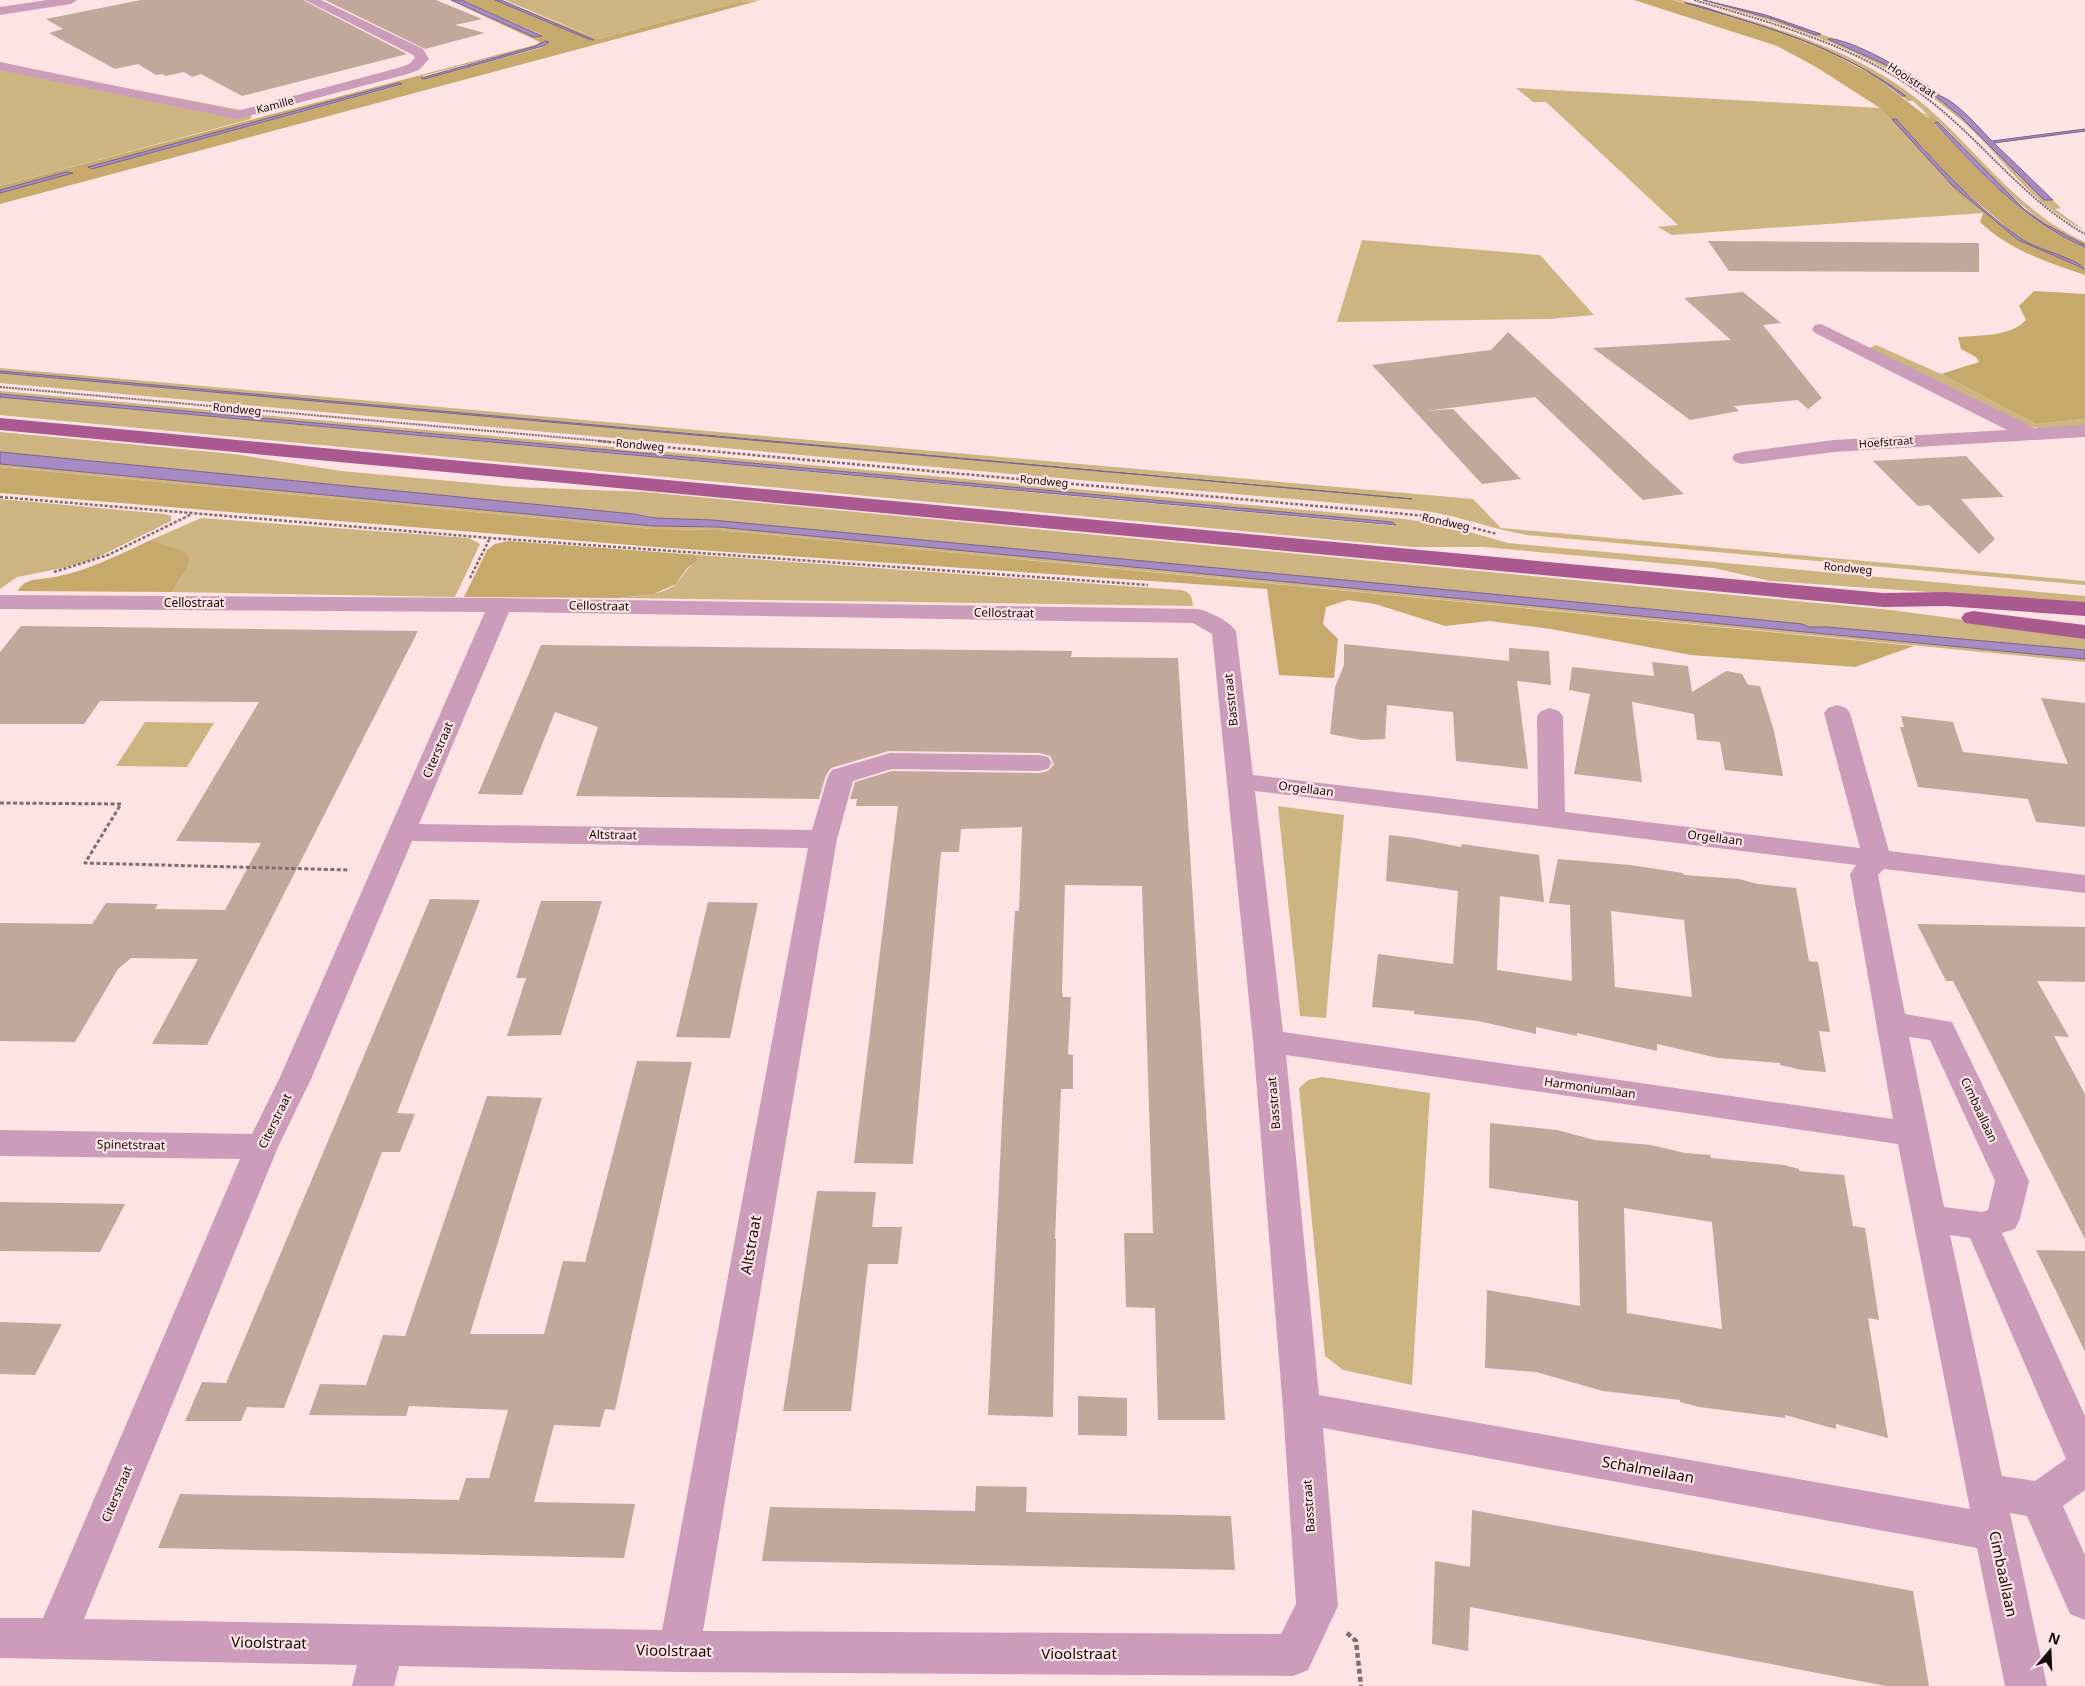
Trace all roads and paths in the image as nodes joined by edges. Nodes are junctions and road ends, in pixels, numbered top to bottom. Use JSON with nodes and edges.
{"nodes":[{"id":1,"x":71,"y":0,"type":"edge"},
{"id":2,"x":311,"y":0,"type":"edge"},
{"id":3,"x":1694,"y":0,"type":"edge"},
{"id":4,"x":0,"y":11,"type":"edge"},
{"id":5,"x":0,"y":66,"type":"edge"},
{"id":6,"x":2085,"y":234,"type":"edge"},
{"id":7,"x":1821,"y":329,"type":"dead end"},
{"id":8,"x":0,"y":387,"type":"edge"},
{"id":9,"x":0,"y":424,"type":"edge"},
{"id":10,"x":2085,"y":431,"type":"edge"},
{"id":11,"x":2030,"y":433,"type":"junction"},
{"id":12,"x":1742,"y":458,"type":"dead end"},
{"id":13,"x":0,"y":497,"type":"edge"},
{"id":14,"x":193,"y":513,"type":"junction"},
{"id":15,"x":1502,"y":536,"type":"dead end"},
{"id":16,"x":490,"y":538,"type":"junction"},
{"id":17,"x":47,"y":574,"type":"dead end"},
{"id":18,"x":1153,"y":585,"type":"dead end"},
{"id":19,"x":1883,"y":600,"type":"junction"},
{"id":20,"x":0,"y":602,"type":"edge"},
{"id":21,"x":457,"y":605,"type":"junction"},
{"id":22,"x":500,"y":605,"type":"junction"},
{"id":23,"x":2085,"y":609,"type":"edge"},
{"id":24,"x":1198,"y":616,"type":"joint"},
{"id":25,"x":2085,"y":632,"type":"edge"},
{"id":26,"x":1837,"y":713,"type":"dead end"},
{"id":27,"x":1550,"y":716,"type":"dead end"},
{"id":28,"x":1039,"y":762,"type":"dead end"},
{"id":29,"x":1239,"y":781,"type":"junction"},
{"id":30,"x":0,"y":803,"type":"edge"},
{"id":31,"x":1552,"y":818,"type":"junction"},
{"id":32,"x":403,"y":832,"type":"junction"},
{"id":33,"x":823,"y":839,"type":"junction"},
{"id":34,"x":1877,"y":859,"type":"junction"},
{"id":35,"x":387,"y":871,"type":"junction"},
{"id":36,"x":2085,"y":884,"type":"edge"},
{"id":37,"x":1892,"y":1023,"type":"junction"},
{"id":38,"x":1268,"y":1042,"type":"junction"},
{"id":39,"x":1912,"y":1134,"type":"junction"},
{"id":40,"x":0,"y":1143,"type":"edge"},
{"id":41,"x":262,"y":1147,"type":"junction"},
{"id":42,"x":1930,"y":1219,"type":"junction"},
{"id":43,"x":1982,"y":1226,"type":"junction"},
{"id":44,"x":1302,"y":1408,"type":"junction"},
{"id":45,"x":2085,"y":1459,"type":"edge"},
{"id":46,"x":2085,"y":1468,"type":"edge"},
{"id":47,"x":1985,"y":1491,"type":"junction"},
{"id":48,"x":2040,"y":1500,"type":"junction"},
{"id":49,"x":1994,"y":1532,"type":"junction"},
{"id":50,"x":2085,"y":1600,"type":"edge"},
{"id":51,"x":1317,"y":1606,"type":"joint"},
{"id":52,"x":0,"y":1638,"type":"edge"},
{"id":53,"x":55,"y":1639,"type":"junction"},
{"id":54,"x":384,"y":1645,"type":"junction"},
{"id":55,"x":679,"y":1651,"type":"junction"},
{"id":56,"x":373,"y":1686,"type":"edge"},
{"id":57,"x":2026,"y":1686,"type":"edge"}],
"edges":[{"from":1,"to":4,"type":"street"},
{"from":2,"to":5,"type":"street","name":"Kamille"},
{"from":3,"to":6,"type":"path","name":"Hooistraat"},
{"from":7,"to":11,"type":"street","name":"Hoefstraat"},
{"from":8,"to":15,"type":"path","name":"Rondweg"},
{"from":9,"to":19,"type":"main road"},
{"from":10,"to":11,"type":"street","name":"Hoefstraat"},
{"from":11,"to":12,"type":"street","name":"Hoefstraat"},
{"from":13,"to":14,"type":"path"},
{"from":14,"to":16,"type":"path"},
{"from":14,"to":17,"type":"path"},
{"from":16,"to":18,"type":"path"},
{"from":16,"to":21,"type":"path"},
{"from":19,"to":23,"type":"main road"},
{"from":19,"to":25,"type":"main road"},
{"from":20,"to":21,"type":"street","name":"Cellostraat"},
{"from":21,"to":22,"type":"street","name":"Cellostraat"},
{"from":22,"to":24,"type":"street","name":"Cellostraat"},
{"from":22,"to":32,"type":"street","name":"Citerstraat"},
{"from":24,"to":29,"type":"street","name":"Basstraat"},
{"from":26,"to":34,"type":"street"},
{"from":27,"to":31,"type":"street"},
{"from":28,"to":33,"type":"street","name":"Altstraat"},
{"from":29,"to":31,"type":"street","name":"Orgellaan"},
{"from":29,"to":38,"type":"street","name":"Basstraat"},
{"from":30,"to":35,"type":"path"},
{"from":31,"to":34,"type":"street","name":"Orgellaan"},
{"from":32,"to":33,"type":"street","name":"Altstraat"},
{"from":32,"to":35,"type":"street","name":"Citerstraat"},
{"from":33,"to":55,"type":"street","name":"Altstraat"},
{"from":34,"to":36,"type":"street","name":"Orgellaan"},
{"from":34,"to":37,"type":"street","name":"Cimbaallaan"},
{"from":35,"to":41,"type":"street","name":"Citerstraat"},
{"from":37,"to":39,"type":"street","name":"Cimbaallaan"},
{"from":37,"to":43,"type":"street","name":"Cimbaallaan"},
{"from":38,"to":39,"type":"street","name":"Harmoniumlaan"},
{"from":38,"to":44,"type":"street","name":"Basstraat"},
{"from":39,"to":42,"type":"street","name":"Cimbaallaan"},
{"from":40,"to":41,"type":"street","name":"Spinetstraat"},
{"from":41,"to":53,"type":"street","name":"Citerstraat"},
{"from":42,"to":43,"type":"street"},
{"from":42,"to":47,"type":"street","name":"Cimbaallaan"},
{"from":43,"to":45,"type":"street"},
{"from":44,"to":49,"type":"street","name":"Schalmeilaan"},
{"from":44,"to":51,"type":"street","name":"Basstraat"},
{"from":46,"to":48,"type":"street"},
{"from":47,"to":48,"type":"street"},
{"from":47,"to":49,"type":"street","name":"Cimbaallaan"},
{"from":48,"to":50,"type":"street"},
{"from":49,"to":57,"type":"street","name":"Cimbaallaan"},
{"from":51,"to":55,"type":"street","name":"Vioolstraat"},
{"from":52,"to":53,"type":"street","name":"Vioolstraat"},
{"from":53,"to":54,"type":"street","name":"Vioolstraat"},
{"from":54,"to":55,"type":"street","name":"Vioolstraat"},
{"from":54,"to":56,"type":"street"}]}
